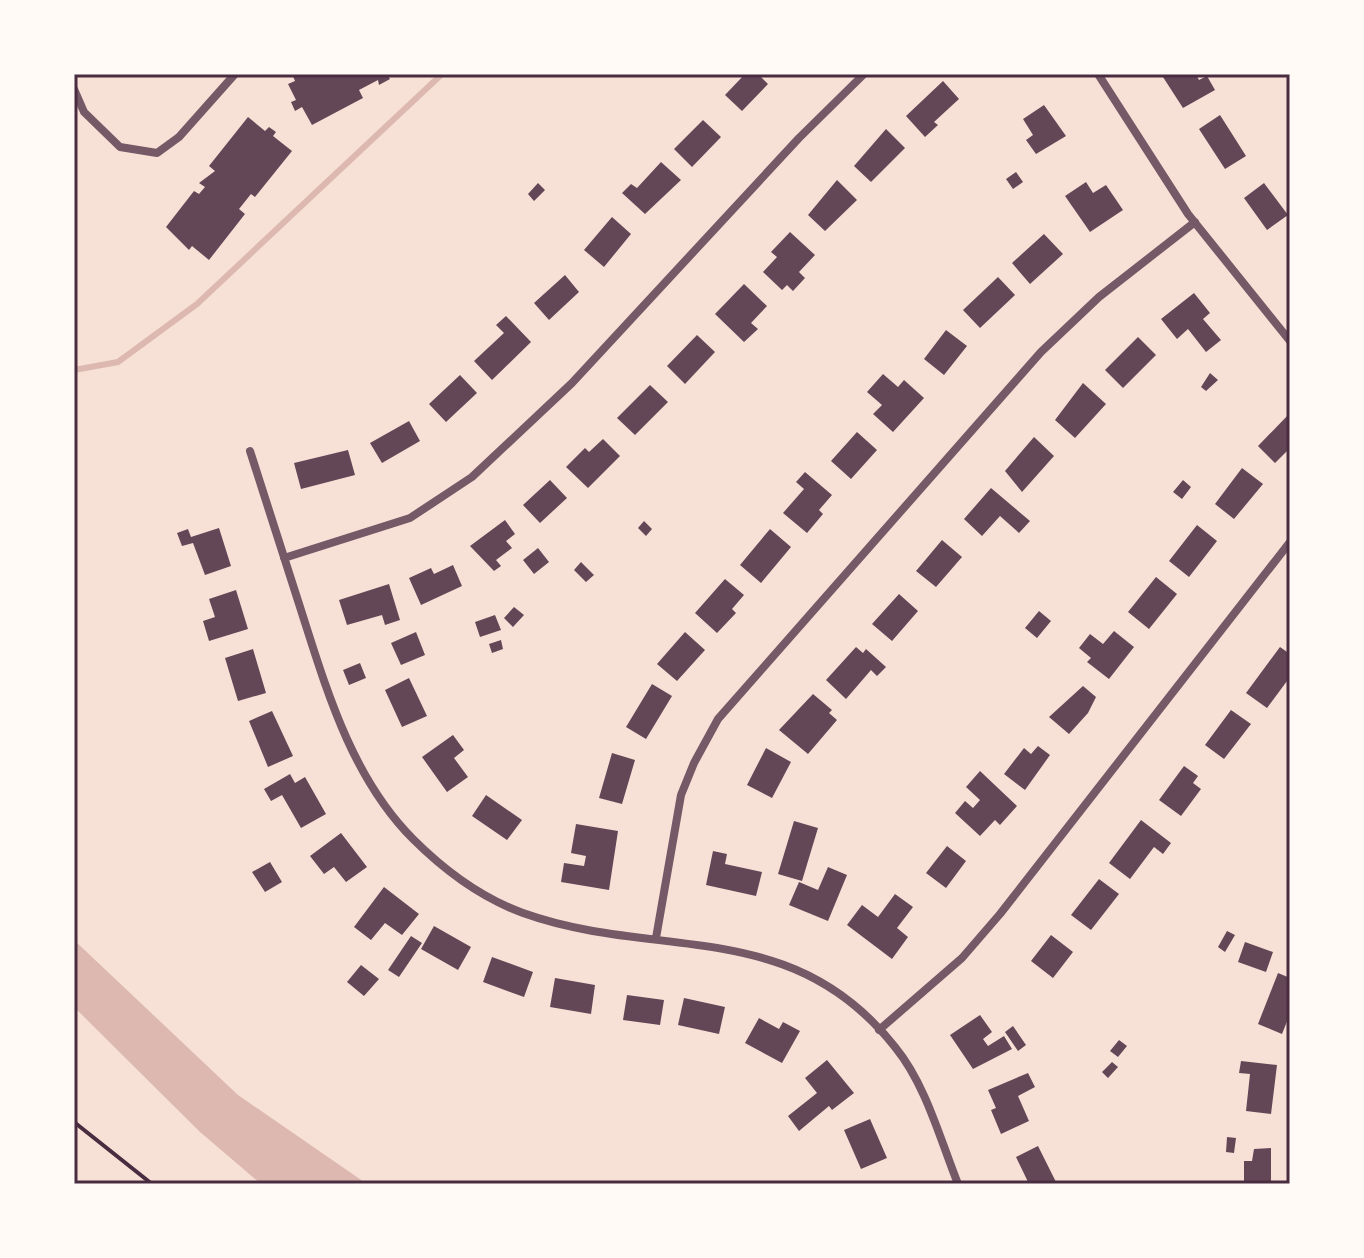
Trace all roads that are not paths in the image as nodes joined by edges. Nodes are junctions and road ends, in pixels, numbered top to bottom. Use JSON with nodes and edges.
{"nodes":[{"id":1,"x":235,"y":74,"type":"edge"},
{"id":2,"x":864,"y":74,"type":"edge"},
{"id":3,"x":1098,"y":74,"type":"edge"},
{"id":4,"x":74,"y":89,"type":"edge"},
{"id":5,"x":1195,"y":222,"type":"junction"},
{"id":6,"x":1290,"y":341,"type":"edge"},
{"id":7,"x":250,"y":451,"type":"dead end"},
{"id":8,"x":1290,"y":542,"type":"edge"},
{"id":9,"x":284,"y":558,"type":"junction"},
{"id":10,"x":656,"y":938,"type":"junction"},
{"id":11,"x":879,"y":1030,"type":"junction"},
{"id":12,"x":958,"y":1184,"type":"edge"}],
"edges":[{"from":1,"to":4,"type":"street"},
{"from":2,"to":9,"type":"street"},
{"from":3,"to":5,"type":"street"},
{"from":5,"to":6,"type":"street"},
{"from":5,"to":10,"type":"street"},
{"from":7,"to":9,"type":"street"},
{"from":8,"to":11,"type":"street"},
{"from":9,"to":10,"type":"street"},
{"from":10,"to":11,"type":"street"},
{"from":11,"to":12,"type":"street"}]}
